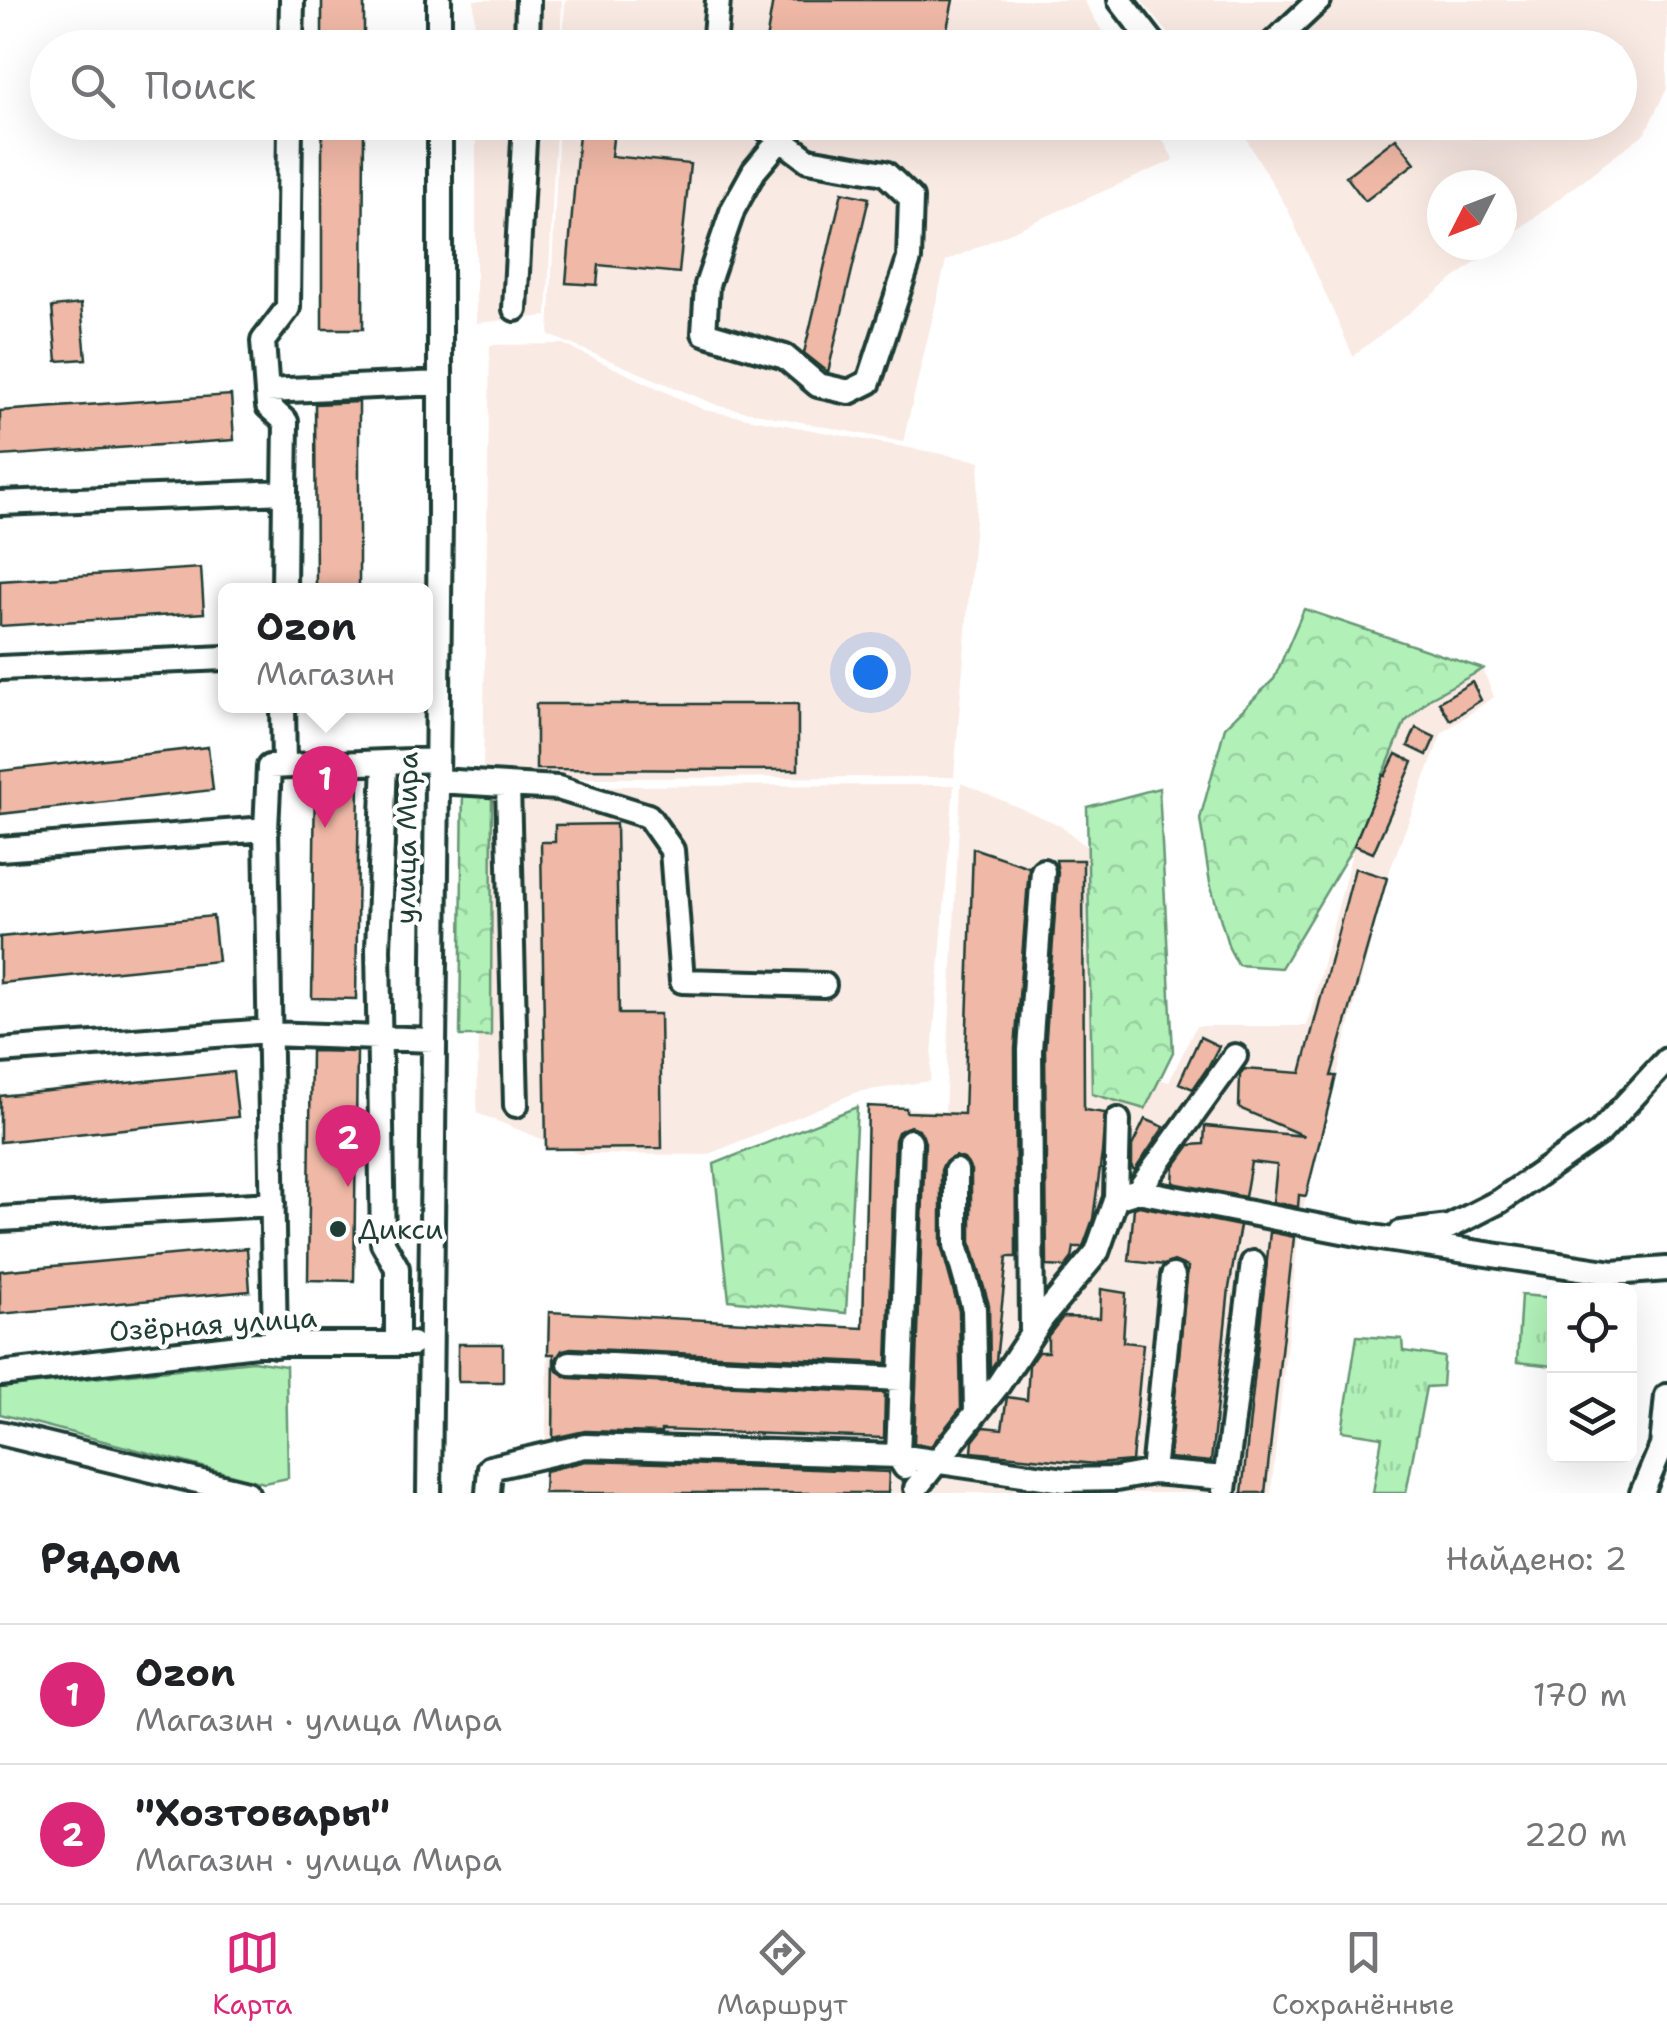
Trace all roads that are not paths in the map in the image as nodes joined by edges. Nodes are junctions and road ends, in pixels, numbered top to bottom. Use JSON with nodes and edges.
{"nodes":[{"id":1,"x":292,"y":0,"type":"edge"},
{"id":2,"x":440,"y":0,"type":"edge"},
{"id":3,"x":528,"y":0,"type":"edge"},
{"id":4,"x":718,"y":0,"type":"edge"},
{"id":5,"x":1120,"y":0,"type":"edge"},
{"id":6,"x":1318,"y":0,"type":"edge"},
{"id":7,"x":291,"y":30,"type":"edge"},
{"id":8,"x":440,"y":30,"type":"edge"},
{"id":9,"x":527,"y":30,"type":"edge"},
{"id":10,"x":716,"y":30,"type":"edge"},
{"id":11,"x":1143,"y":30,"type":"edge"},
{"id":12,"x":1287,"y":30,"type":"edge"},
{"id":13,"x":290,"y":140,"type":"edge"},
{"id":14,"x":440,"y":140,"type":"edge"},
{"id":15,"x":524,"y":140,"type":"edge"},
{"id":16,"x":780,"y":140,"type":"edge"},
{"id":17,"x":782,"y":140,"type":"edge"},
{"id":18,"x":515,"y":309,"type":"dead end"},
{"id":19,"x":440,"y":383,"type":"junction"},
{"id":20,"x":267,"y":391,"type":"junction"},
{"id":21,"x":285,"y":492,"type":"junction"},
{"id":22,"x":0,"y":504,"type":"edge"},
{"id":23,"x":284,"y":583,"type":"edge"},
{"id":24,"x":218,"y":658,"type":"edge"},
{"id":25,"x":0,"y":668,"type":"edge"},
{"id":26,"x":283,"y":713,"type":"edge"},
{"id":27,"x":385,"y":762,"type":"junction"},
{"id":28,"x":284,"y":766,"type":"junction"},
{"id":29,"x":437,"y":771,"type":"junction"},
{"id":30,"x":508,"y":785,"type":"junction"},
{"id":31,"x":266,"y":828,"type":"junction"},
{"id":32,"x":0,"y":849,"type":"edge"},
{"id":33,"x":1043,"y":871,"type":"dead end"},
{"id":34,"x":824,"y":985,"type":"dead end"},
{"id":35,"x":270,"y":1033,"type":"junction"},
{"id":36,"x":379,"y":1038,"type":"junction"},
{"id":37,"x":434,"y":1040,"type":"junction"},
{"id":38,"x":0,"y":1051,"type":"edge"},
{"id":39,"x":1235,"y":1056,"type":"dead end"},
{"id":40,"x":1667,"y":1060,"type":"edge"},
{"id":41,"x":516,"y":1105,"type":"dead end"},
{"id":42,"x":1118,"y":1120,"type":"dead end"},
{"id":43,"x":910,"y":1141,"type":"dead end"},
{"id":44,"x":956,"y":1171,"type":"dead end"},
{"id":45,"x":1127,"y":1194,"type":"junction"},
{"id":46,"x":273,"y":1204,"type":"junction"},
{"id":47,"x":0,"y":1219,"type":"edge"},
{"id":48,"x":1373,"y":1237,"type":"junction"},
{"id":49,"x":1253,"y":1263,"type":"dead end"},
{"id":50,"x":1667,"y":1268,"type":"edge"},
{"id":51,"x":1173,"y":1276,"type":"dead end"},
{"id":52,"x":1032,"y":1333,"type":"junction"},
{"id":53,"x":276,"y":1344,"type":"junction"},
{"id":54,"x":397,"y":1344,"type":"junction"},
{"id":55,"x":430,"y":1344,"type":"junction"},
{"id":56,"x":570,"y":1363,"type":"dead end"},
{"id":57,"x":0,"y":1374,"type":"edge"},
{"id":58,"x":901,"y":1379,"type":"junction"},
{"id":59,"x":1667,"y":1396,"type":"edge"},
{"id":60,"x":976,"y":1412,"type":"junction"},
{"id":61,"x":0,"y":1433,"type":"edge"},
{"id":62,"x":898,"y":1456,"type":"junction"},
{"id":63,"x":935,"y":1461,"type":"junction"},
{"id":64,"x":1154,"y":1472,"type":"junction"},
{"id":65,"x":1224,"y":1486,"type":"edge"},
{"id":66,"x":916,"y":1490,"type":"edge"},
{"id":67,"x":247,"y":1493,"type":"edge"},
{"id":68,"x":429,"y":1493,"type":"edge"},
{"id":69,"x":488,"y":1493,"type":"edge"},
{"id":70,"x":1642,"y":1493,"type":"edge"}],
"edges":[{"from":1,"to":7,"type":"street"},
{"from":2,"to":8,"type":"street"},
{"from":3,"to":9,"type":"street"},
{"from":4,"to":10,"type":"street"},
{"from":5,"to":11,"type":"street"},
{"from":6,"to":12,"type":"street"},
{"from":13,"to":20,"type":"street"},
{"from":14,"to":19,"type":"street","name":"улица Мира"},
{"from":15,"to":18,"type":"street"},
{"from":16,"to":17,"type":"street"},
{"from":19,"to":20,"type":"street"},
{"from":19,"to":29,"type":"street","name":"улица Мира"},
{"from":20,"to":21,"type":"street"},
{"from":21,"to":22,"type":"street"},
{"from":21,"to":23,"type":"street"},
{"from":24,"to":25,"type":"street"},
{"from":26,"to":28,"type":"street"},
{"from":27,"to":28,"type":"street"},
{"from":27,"to":29,"type":"street"},
{"from":27,"to":36,"type":"street"},
{"from":28,"to":31,"type":"street"},
{"from":29,"to":30,"type":"street"},
{"from":29,"to":37,"type":"street","name":"улица Мира"},
{"from":30,"to":34,"type":"street"},
{"from":30,"to":41,"type":"street"},
{"from":31,"to":32,"type":"street"},
{"from":31,"to":35,"type":"street"},
{"from":33,"to":52,"type":"street"},
{"from":35,"to":36,"type":"street"},
{"from":35,"to":38,"type":"street"},
{"from":35,"to":46,"type":"street"},
{"from":36,"to":37,"type":"street"},
{"from":36,"to":54,"type":"street"},
{"from":37,"to":55,"type":"street","name":"улица Мира"},
{"from":39,"to":45,"type":"street"},
{"from":40,"to":48,"type":"street"},
{"from":42,"to":45,"type":"street"},
{"from":43,"to":58,"type":"street"},
{"from":44,"to":60,"type":"street"},
{"from":45,"to":48,"type":"street"},
{"from":45,"to":52,"type":"street"},
{"from":46,"to":47,"type":"street"},
{"from":46,"to":53,"type":"street"},
{"from":48,"to":50,"type":"street"},
{"from":49,"to":65,"type":"street"},
{"from":51,"to":64,"type":"street"},
{"from":52,"to":60,"type":"street"},
{"from":53,"to":54,"type":"street","name":"Озёрная улица"},
{"from":53,"to":57,"type":"street","name":"Озёрная улица"},
{"from":54,"to":55,"type":"street","name":"Озёрная улица"},
{"from":55,"to":68,"type":"street","name":"улица Мира"},
{"from":56,"to":58,"type":"street"},
{"from":58,"to":62,"type":"street"},
{"from":59,"to":70,"type":"street"},
{"from":60,"to":63,"type":"street"},
{"from":61,"to":67,"type":"street"},
{"from":62,"to":63,"type":"street"},
{"from":62,"to":66,"type":"street"},
{"from":62,"to":69,"type":"street"},
{"from":63,"to":64,"type":"street"},
{"from":63,"to":66,"type":"street"},
{"from":64,"to":65,"type":"street"}]}
